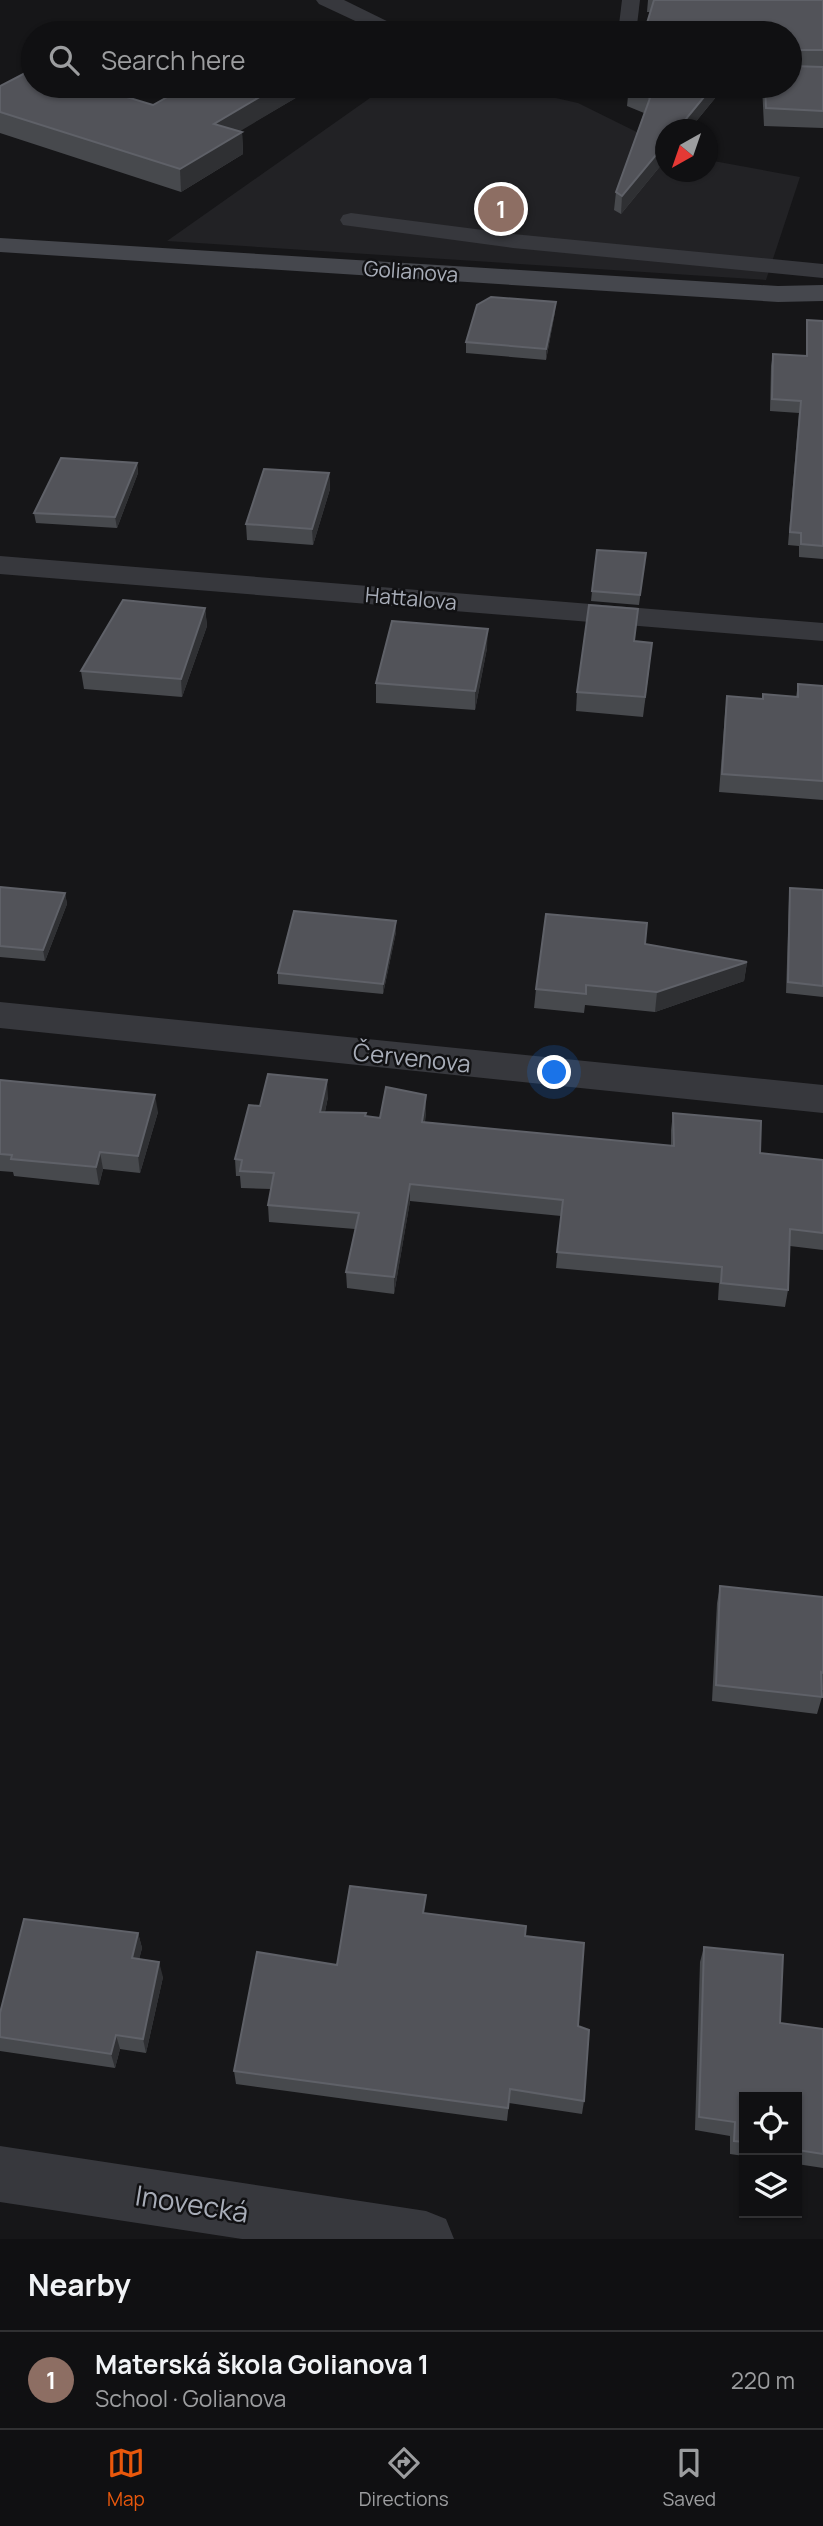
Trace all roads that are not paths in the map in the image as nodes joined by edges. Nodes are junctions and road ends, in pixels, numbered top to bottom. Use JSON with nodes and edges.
{"nodes":[{"id":1,"x":326,"y":0,"type":"edge"},
{"id":2,"x":631,"y":0,"type":"edge"},
{"id":3,"x":373,"y":21,"type":"edge"},
{"id":4,"x":628,"y":21,"type":"edge"},
{"id":5,"x":351,"y":220,"type":"dead end"},
{"id":6,"x":0,"y":245,"type":"edge"},
{"id":7,"x":823,"y":271,"type":"edge"},
{"id":8,"x":823,"y":293,"type":"edge"},
{"id":9,"x":0,"y":565,"type":"edge"},
{"id":10,"x":823,"y":632,"type":"edge"},
{"id":11,"x":0,"y":1015,"type":"edge"},
{"id":12,"x":823,"y":1099,"type":"edge"},
{"id":13,"x":0,"y":2174,"type":"edge"},
{"id":14,"x":426,"y":2239,"type":"edge"}],
"edges":[{"from":1,"to":3,"type":"street"},
{"from":2,"to":4,"type":"lane"},
{"from":5,"to":7,"type":"lane","name":"Golianova"},
{"from":6,"to":8,"type":"street","name":"Golianova"},
{"from":9,"to":10,"type":"street","name":"Hattalova"},
{"from":11,"to":12,"type":"street","name":"Červenova"},
{"from":13,"to":14,"type":"street","name":"Inovecká"}]}
